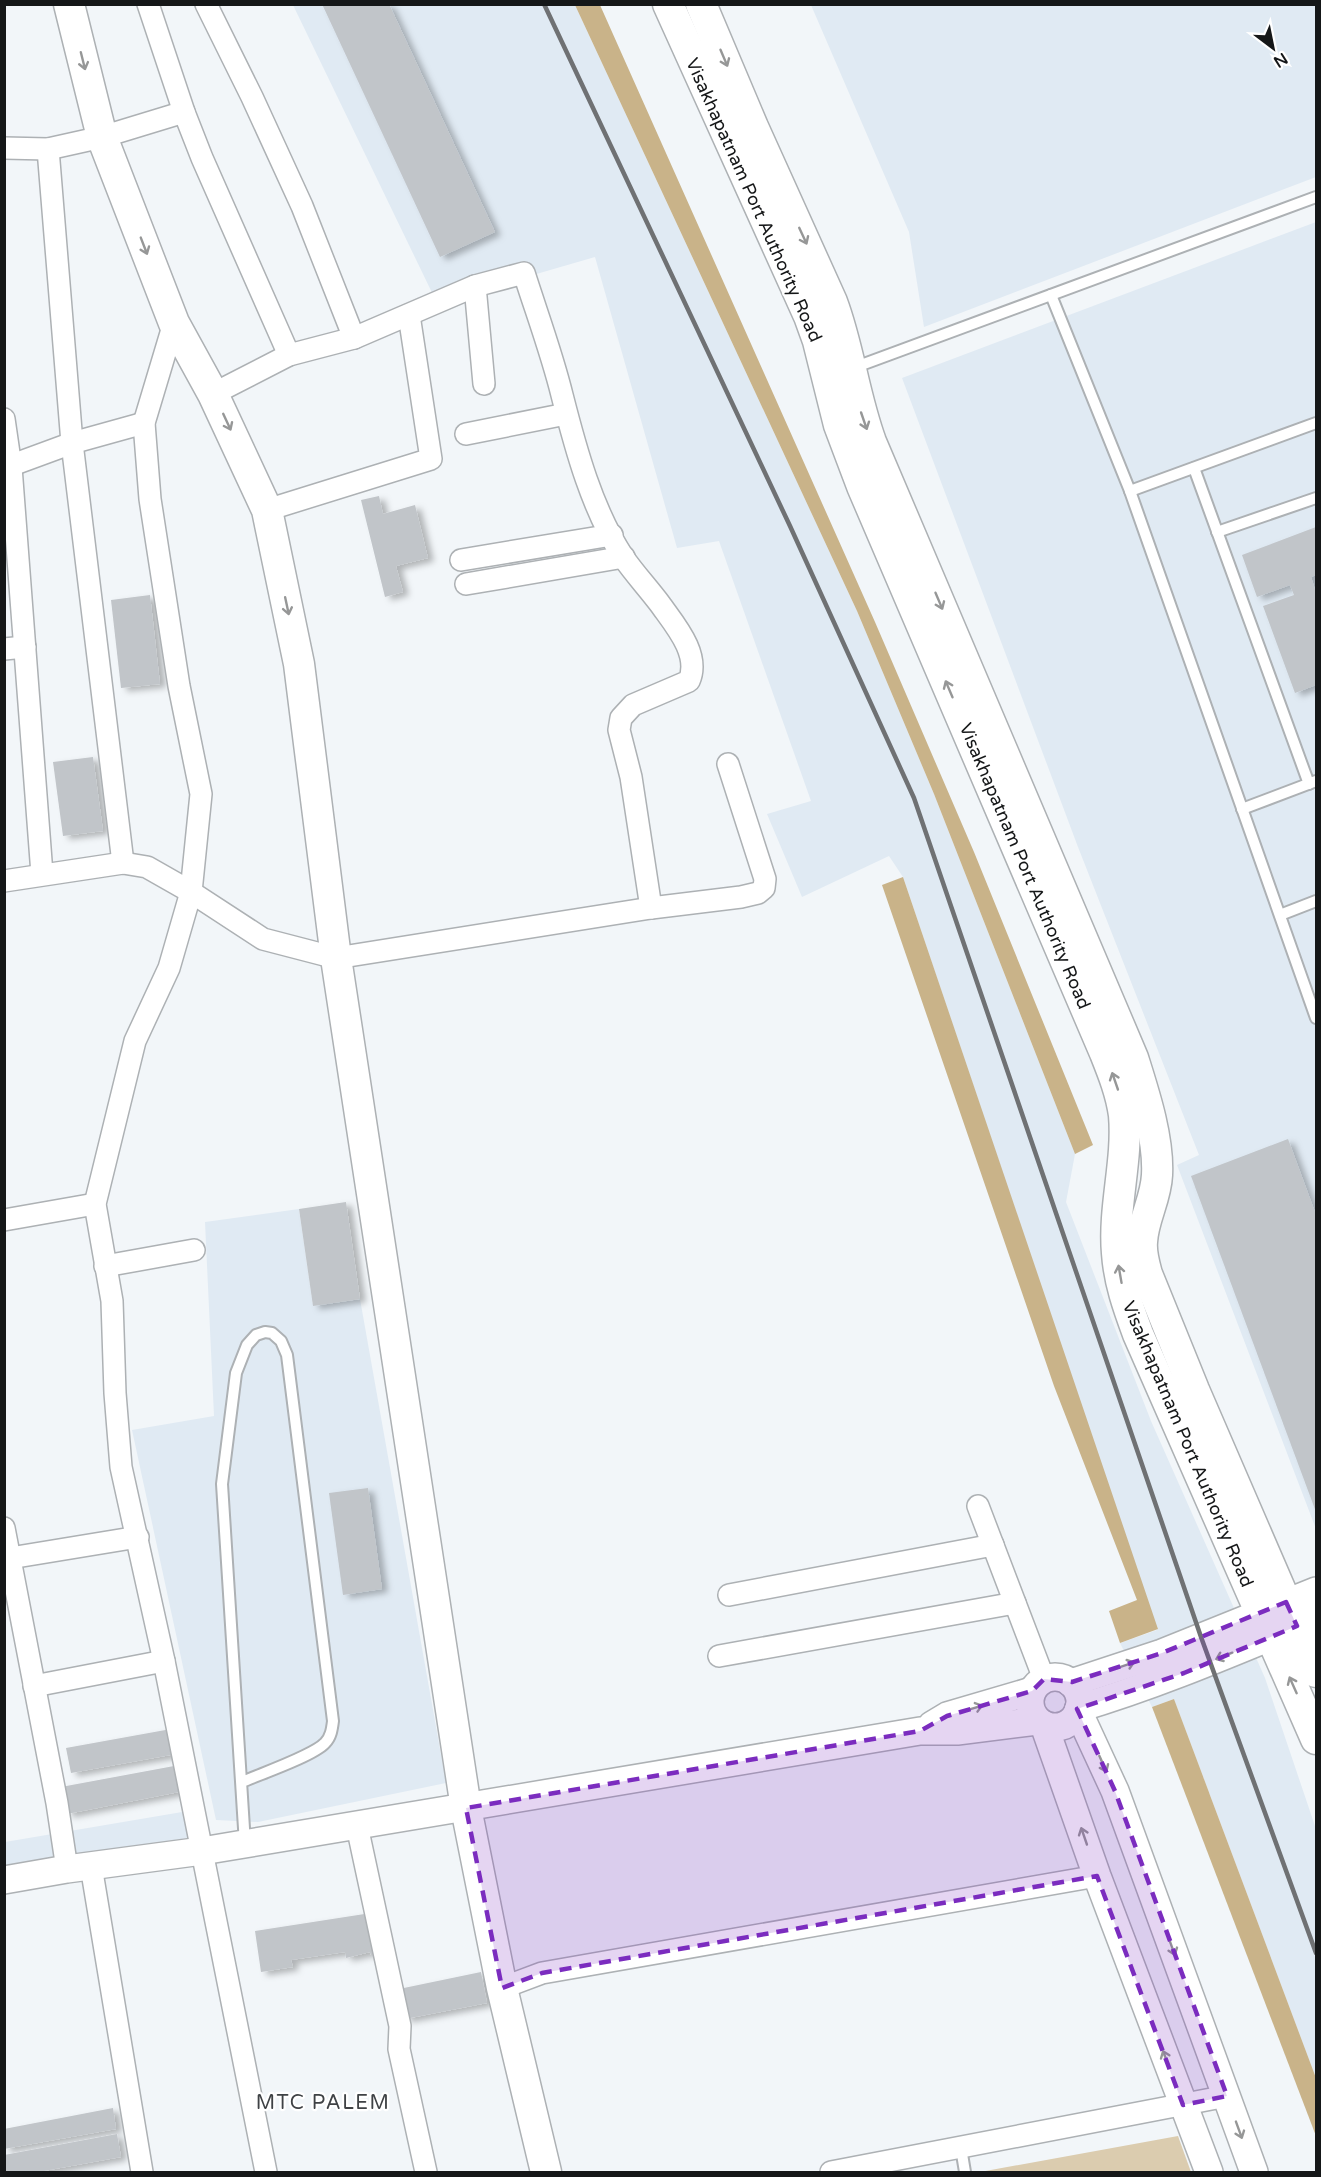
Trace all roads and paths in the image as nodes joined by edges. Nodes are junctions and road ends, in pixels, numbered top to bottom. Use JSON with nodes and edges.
{"nodes":[{"id":1,"x":69,"y":4,"type":"edge"},
{"id":2,"x":148,"y":4,"type":"edge"},
{"id":3,"x":206,"y":4,"type":"edge"},
{"id":4,"x":668,"y":4,"type":"edge"},
{"id":5,"x":701,"y":4,"type":"edge"},
{"id":6,"x":184,"y":112,"type":"junction"},
{"id":7,"x":102,"y":137,"type":"junction"},
{"id":8,"x":4,"y":147,"type":"edge"},
{"id":9,"x":48,"y":149,"type":"junction"},
{"id":10,"x":1317,"y":197,"type":"edge"},
{"id":11,"x":475,"y":286,"type":"junction"},
{"id":12,"x":1051,"y":296,"type":"junction"},
{"id":13,"x":409,"y":315,"type":"junction"},
{"id":14,"x":174,"y":323,"type":"junction"},
{"id":15,"x":354,"y":338,"type":"junction"},
{"id":16,"x":290,"y":355,"type":"junction"},
{"id":17,"x":839,"y":373,"type":"junction"},
{"id":18,"x":484,"y":384,"type":"dead end"},
{"id":19,"x":213,"y":394,"type":"junction"},
{"id":20,"x":566,"y":414,"type":"junction"},
{"id":21,"x":4,"y":419,"type":"edge"},
{"id":22,"x":144,"y":423,"type":"junction"},
{"id":23,"x":1317,"y":423,"type":"edge"},
{"id":24,"x":466,"y":435,"type":"dead end"},
{"id":25,"x":72,"y":443,"type":"junction"},
{"id":26,"x":8,"y":468,"type":"edge"},
{"id":27,"x":1194,"y":468,"type":"junction"},
{"id":28,"x":1130,"y":491,"type":"junction"},
{"id":29,"x":1317,"y":498,"type":"edge"},
{"id":30,"x":267,"y":510,"type":"junction"},
{"id":31,"x":1217,"y":532,"type":"junction"},
{"id":32,"x":612,"y":535,"type":"junction"},
{"id":33,"x":624,"y":557,"type":"junction"},
{"id":34,"x":461,"y":560,"type":"dead end"},
{"id":35,"x":466,"y":584,"type":"dead end"},
{"id":36,"x":15,"y":648,"type":"edge"},
{"id":37,"x":728,"y":764,"type":"dead end"},
{"id":38,"x":1313,"y":782,"type":"edge"},
{"id":39,"x":1242,"y":808,"type":"junction"},
{"id":40,"x":123,"y":863,"type":"junction"},
{"id":41,"x":42,"y":874,"type":"junction"},
{"id":42,"x":4,"y":881,"type":"edge"},
{"id":43,"x":191,"y":892,"type":"junction"},
{"id":44,"x":1317,"y":901,"type":"edge"},
{"id":45,"x":651,"y":908,"type":"junction"},
{"id":46,"x":1280,"y":915,"type":"junction"},
{"id":47,"x":336,"y":957,"type":"junction"},
{"id":48,"x":1317,"y":1018,"type":"edge"},
{"id":49,"x":95,"y":1204,"type":"junction"},
{"id":50,"x":4,"y":1220,"type":"edge"},
{"id":51,"x":194,"y":1250,"type":"dead end"},
{"id":52,"x":105,"y":1266,"type":"junction"},
{"id":53,"x":978,"y":1506,"type":"dead end"},
{"id":54,"x":4,"y":1528,"type":"edge"},
{"id":55,"x":138,"y":1537,"type":"junction"},
{"id":56,"x":993,"y":1545,"type":"junction"},
{"id":57,"x":7,"y":1558,"type":"edge"},
{"id":58,"x":1317,"y":1590,"type":"edge"},
{"id":59,"x":729,"y":1595,"type":"dead end"},
{"id":60,"x":1015,"y":1603,"type":"junction"},
{"id":61,"x":1286,"y":1619,"type":"edge"},
{"id":62,"x":719,"y":1656,"type":"dead end"},
{"id":63,"x":164,"y":1660,"type":"junction"},
{"id":64,"x":1317,"y":1672,"type":"edge"},
{"id":65,"x":1071,"y":1683,"type":"junction"},
{"id":66,"x":1038,"y":1685,"type":"junction"},
{"id":67,"x":34,"y":1686,"type":"junction"},
{"id":68,"x":1078,"y":1710,"type":"junction"},
{"id":69,"x":1041,"y":1723,"type":"junction"},
{"id":70,"x":920,"y":1731,"type":"junction"},
{"id":71,"x":1317,"y":1739,"type":"edge"},
{"id":72,"x":242,"y":1782,"type":"junction"},
{"id":73,"x":466,"y":1808,"type":"junction"},
{"id":74,"x":357,"y":1826,"type":"junction"},
{"id":75,"x":245,"y":1844,"type":"junction"},
{"id":76,"x":202,"y":1851,"type":"junction"},
{"id":77,"x":79,"y":1867,"type":"junction"},
{"id":78,"x":1098,"y":1876,"type":"junction"},
{"id":79,"x":4,"y":1880,"type":"edge"},
{"id":80,"x":502,"y":1988,"type":"junction"},
{"id":81,"x":1227,"y":2096,"type":"junction"},
{"id":82,"x":1183,"y":2105,"type":"junction"},
{"id":83,"x":961,"y":2148,"type":"junction"},
{"id":84,"x":142,"y":2172,"type":"edge"},
{"id":85,"x":266,"y":2172,"type":"edge"},
{"id":86,"x":426,"y":2172,"type":"edge"},
{"id":87,"x":546,"y":2172,"type":"edge"},
{"id":88,"x":831,"y":2172,"type":"edge"},
{"id":89,"x":965,"y":2172,"type":"edge"},
{"id":90,"x":1209,"y":2172,"type":"edge"},
{"id":91,"x":1254,"y":2172,"type":"edge"}],
"edges":[{"from":1,"to":7,"type":"main road","one_way":true},
{"from":2,"to":6,"type":"street"},
{"from":3,"to":15,"type":"street"},
{"from":4,"to":17,"type":"main road","name":"Visakhapatnam Port Authority Road"},
{"from":5,"to":17,"type":"main road","name":"Visakhapatnam Port Authority Road","one_way":true},
{"from":6,"to":7,"type":"street"},
{"from":6,"to":16,"type":"street"},
{"from":7,"to":9,"type":"street"},
{"from":7,"to":14,"type":"main road","one_way":true},
{"from":8,"to":9,"type":"street"},
{"from":9,"to":25,"type":"street"},
{"from":10,"to":12,"type":"lane"},
{"from":11,"to":13,"type":"street"},
{"from":11,"to":18,"type":"street"},
{"from":11,"to":20,"type":"street"},
{"from":12,"to":17,"type":"lane"},
{"from":12,"to":28,"type":"lane"},
{"from":13,"to":15,"type":"street"},
{"from":13,"to":30,"type":"street"},
{"from":14,"to":19,"type":"main road"},
{"from":14,"to":22,"type":"street"},
{"from":15,"to":16,"type":"street"},
{"from":16,"to":19,"type":"street"},
{"from":17,"to":61,"type":"main road","name":"Visakhapatnam Port Authority Road"},
{"from":19,"to":30,"type":"main road","one_way":true},
{"from":20,"to":24,"type":"street"},
{"from":20,"to":32,"type":"street"},
{"from":21,"to":26,"type":"street"},
{"from":22,"to":25,"type":"street"},
{"from":22,"to":43,"type":"street"},
{"from":23,"to":27,"type":"lane"},
{"from":25,"to":26,"type":"street"},
{"from":25,"to":40,"type":"street"},
{"from":26,"to":36,"type":"street"},
{"from":27,"to":28,"type":"lane"},
{"from":27,"to":31,"type":"lane"},
{"from":28,"to":39,"type":"lane"},
{"from":29,"to":31,"type":"lane"},
{"from":30,"to":47,"type":"main road","one_way":true},
{"from":31,"to":38,"type":"lane"},
{"from":32,"to":33,"type":"street"},
{"from":32,"to":34,"type":"street"},
{"from":33,"to":35,"type":"street"},
{"from":33,"to":45,"type":"street"},
{"from":36,"to":41,"type":"street"},
{"from":37,"to":45,"type":"street"},
{"from":38,"to":39,"type":"lane"},
{"from":39,"to":46,"type":"lane"},
{"from":40,"to":41,"type":"street"},
{"from":40,"to":43,"type":"street"},
{"from":41,"to":42,"type":"street"},
{"from":43,"to":47,"type":"street"},
{"from":43,"to":49,"type":"street"},
{"from":44,"to":46,"type":"lane"},
{"from":45,"to":47,"type":"street"},
{"from":46,"to":48,"type":"lane"},
{"from":47,"to":73,"type":"main road"},
{"from":49,"to":50,"type":"street"},
{"from":49,"to":52,"type":"street"},
{"from":51,"to":52,"type":"street"},
{"from":52,"to":55,"type":"street"},
{"from":53,"to":56,"type":"street"},
{"from":54,"to":57,"type":"street"},
{"from":55,"to":57,"type":"street"},
{"from":55,"to":63,"type":"street"},
{"from":56,"to":59,"type":"street"},
{"from":56,"to":60,"type":"street"},
{"from":57,"to":67,"type":"street"},
{"from":58,"to":61,"type":"street"},
{"from":60,"to":62,"type":"street"},
{"from":60,"to":66,"type":"street"},
{"from":61,"to":64,"type":"main road","name":"Visakhapatnam Port Authority Road"},
{"from":65,"to":61,"type":"street","one_way":true},
{"from":61,"to":68,"type":"street","one_way":true},
{"from":71,"to":61,"type":"main road","name":"Visakhapatnam Port Authority Road","one_way":true},
{"from":63,"to":67,"type":"street"},
{"from":63,"to":76,"type":"street"},
{"from":65,"to":66,"type":"street"},
{"from":65,"to":68,"type":"street"},
{"from":66,"to":69,"type":"street"},
{"from":70,"to":66,"type":"street","one_way":true},
{"from":67,"to":77,"type":"street"},
{"from":68,"to":69,"type":"street"},
{"from":68,"to":81,"type":"street","one_way":true},
{"from":69,"to":70,"type":"street"},
{"from":78,"to":69,"type":"street","one_way":true},
{"from":70,"to":73,"type":"street"},
{"from":72,"to":72,"type":"lane"},
{"from":72,"to":75,"type":"lane"},
{"from":73,"to":74,"type":"street"},
{"from":73,"to":80,"type":"main road"},
{"from":74,"to":75,"type":"street"},
{"from":74,"to":86,"type":"street"},
{"from":75,"to":76,"type":"street"},
{"from":76,"to":77,"type":"street"},
{"from":76,"to":85,"type":"street"},
{"from":77,"to":79,"type":"street"},
{"from":77,"to":84,"type":"street"},
{"from":78,"to":80,"type":"street"},
{"from":82,"to":78,"type":"street","one_way":true},
{"from":80,"to":87,"type":"main road"},
{"from":81,"to":82,"type":"street"},
{"from":81,"to":91,"type":"street","one_way":true},
{"from":82,"to":83,"type":"street"},
{"from":82,"to":90,"type":"street"},
{"from":83,"to":88,"type":"street"},
{"from":83,"to":89,"type":"lane"}]}
